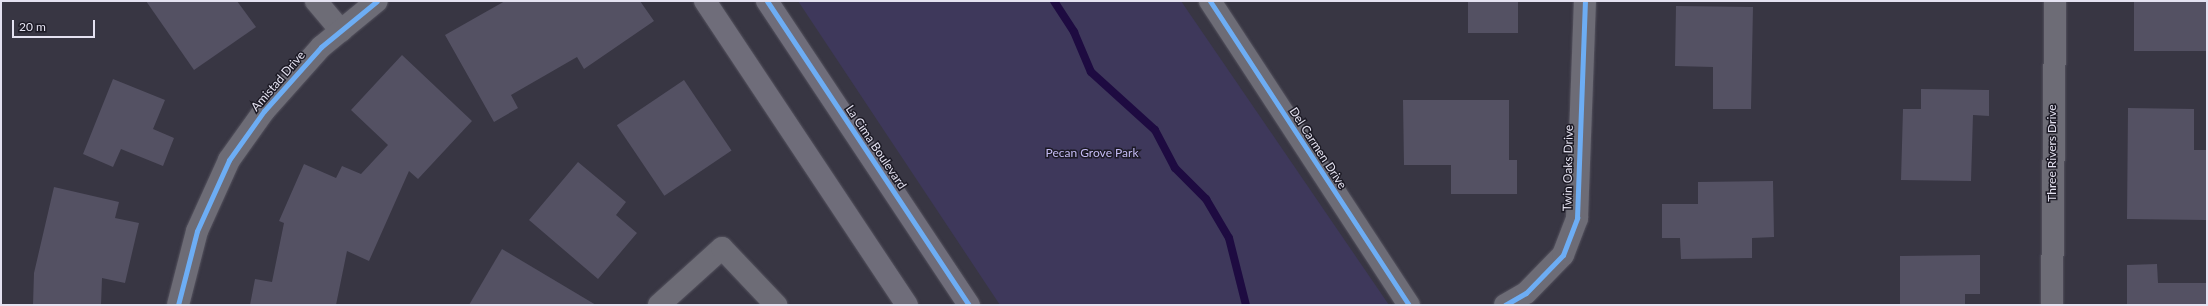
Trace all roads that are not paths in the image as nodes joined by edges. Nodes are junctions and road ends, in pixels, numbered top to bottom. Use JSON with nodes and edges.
{"nodes":[{"id":1,"x":316,"y":1,"type":"edge"},
{"id":2,"x":377,"y":1,"type":"edge"},
{"id":3,"x":706,"y":1,"type":"edge"},
{"id":4,"x":767,"y":1,"type":"edge"},
{"id":5,"x":1210,"y":1,"type":"edge"},
{"id":6,"x":1584,"y":1,"type":"edge"},
{"id":7,"x":2055,"y":1,"type":"edge"},
{"id":8,"x":341,"y":31,"type":"junction"},
{"id":9,"x":178,"y":305,"type":"edge"},
{"id":10,"x":659,"y":305,"type":"edge"},
{"id":11,"x":776,"y":305,"type":"edge"},
{"id":12,"x":907,"y":305,"type":"edge"},
{"id":13,"x":969,"y":305,"type":"edge"},
{"id":14,"x":1409,"y":305,"type":"edge"},
{"id":15,"x":1505,"y":305,"type":"edge"},
{"id":16,"x":2052,"y":305,"type":"edge"}],
"edges":[{"from":1,"to":8,"type":"street"},
{"from":2,"to":8,"type":"street","name":"Amistad Drive"},
{"from":3,"to":12,"type":"street"},
{"from":4,"to":13,"type":"street","name":"La Cima Boulevard"},
{"from":5,"to":14,"type":"street","name":"Del Carmen Drive"},
{"from":6,"to":15,"type":"street","name":"Twin Oaks Drive"},
{"from":7,"to":16,"type":"street","name":"Three Rivers Drive"},
{"from":8,"to":9,"type":"street","name":"Amistad Drive"},
{"from":10,"to":11,"type":"street"}]}
